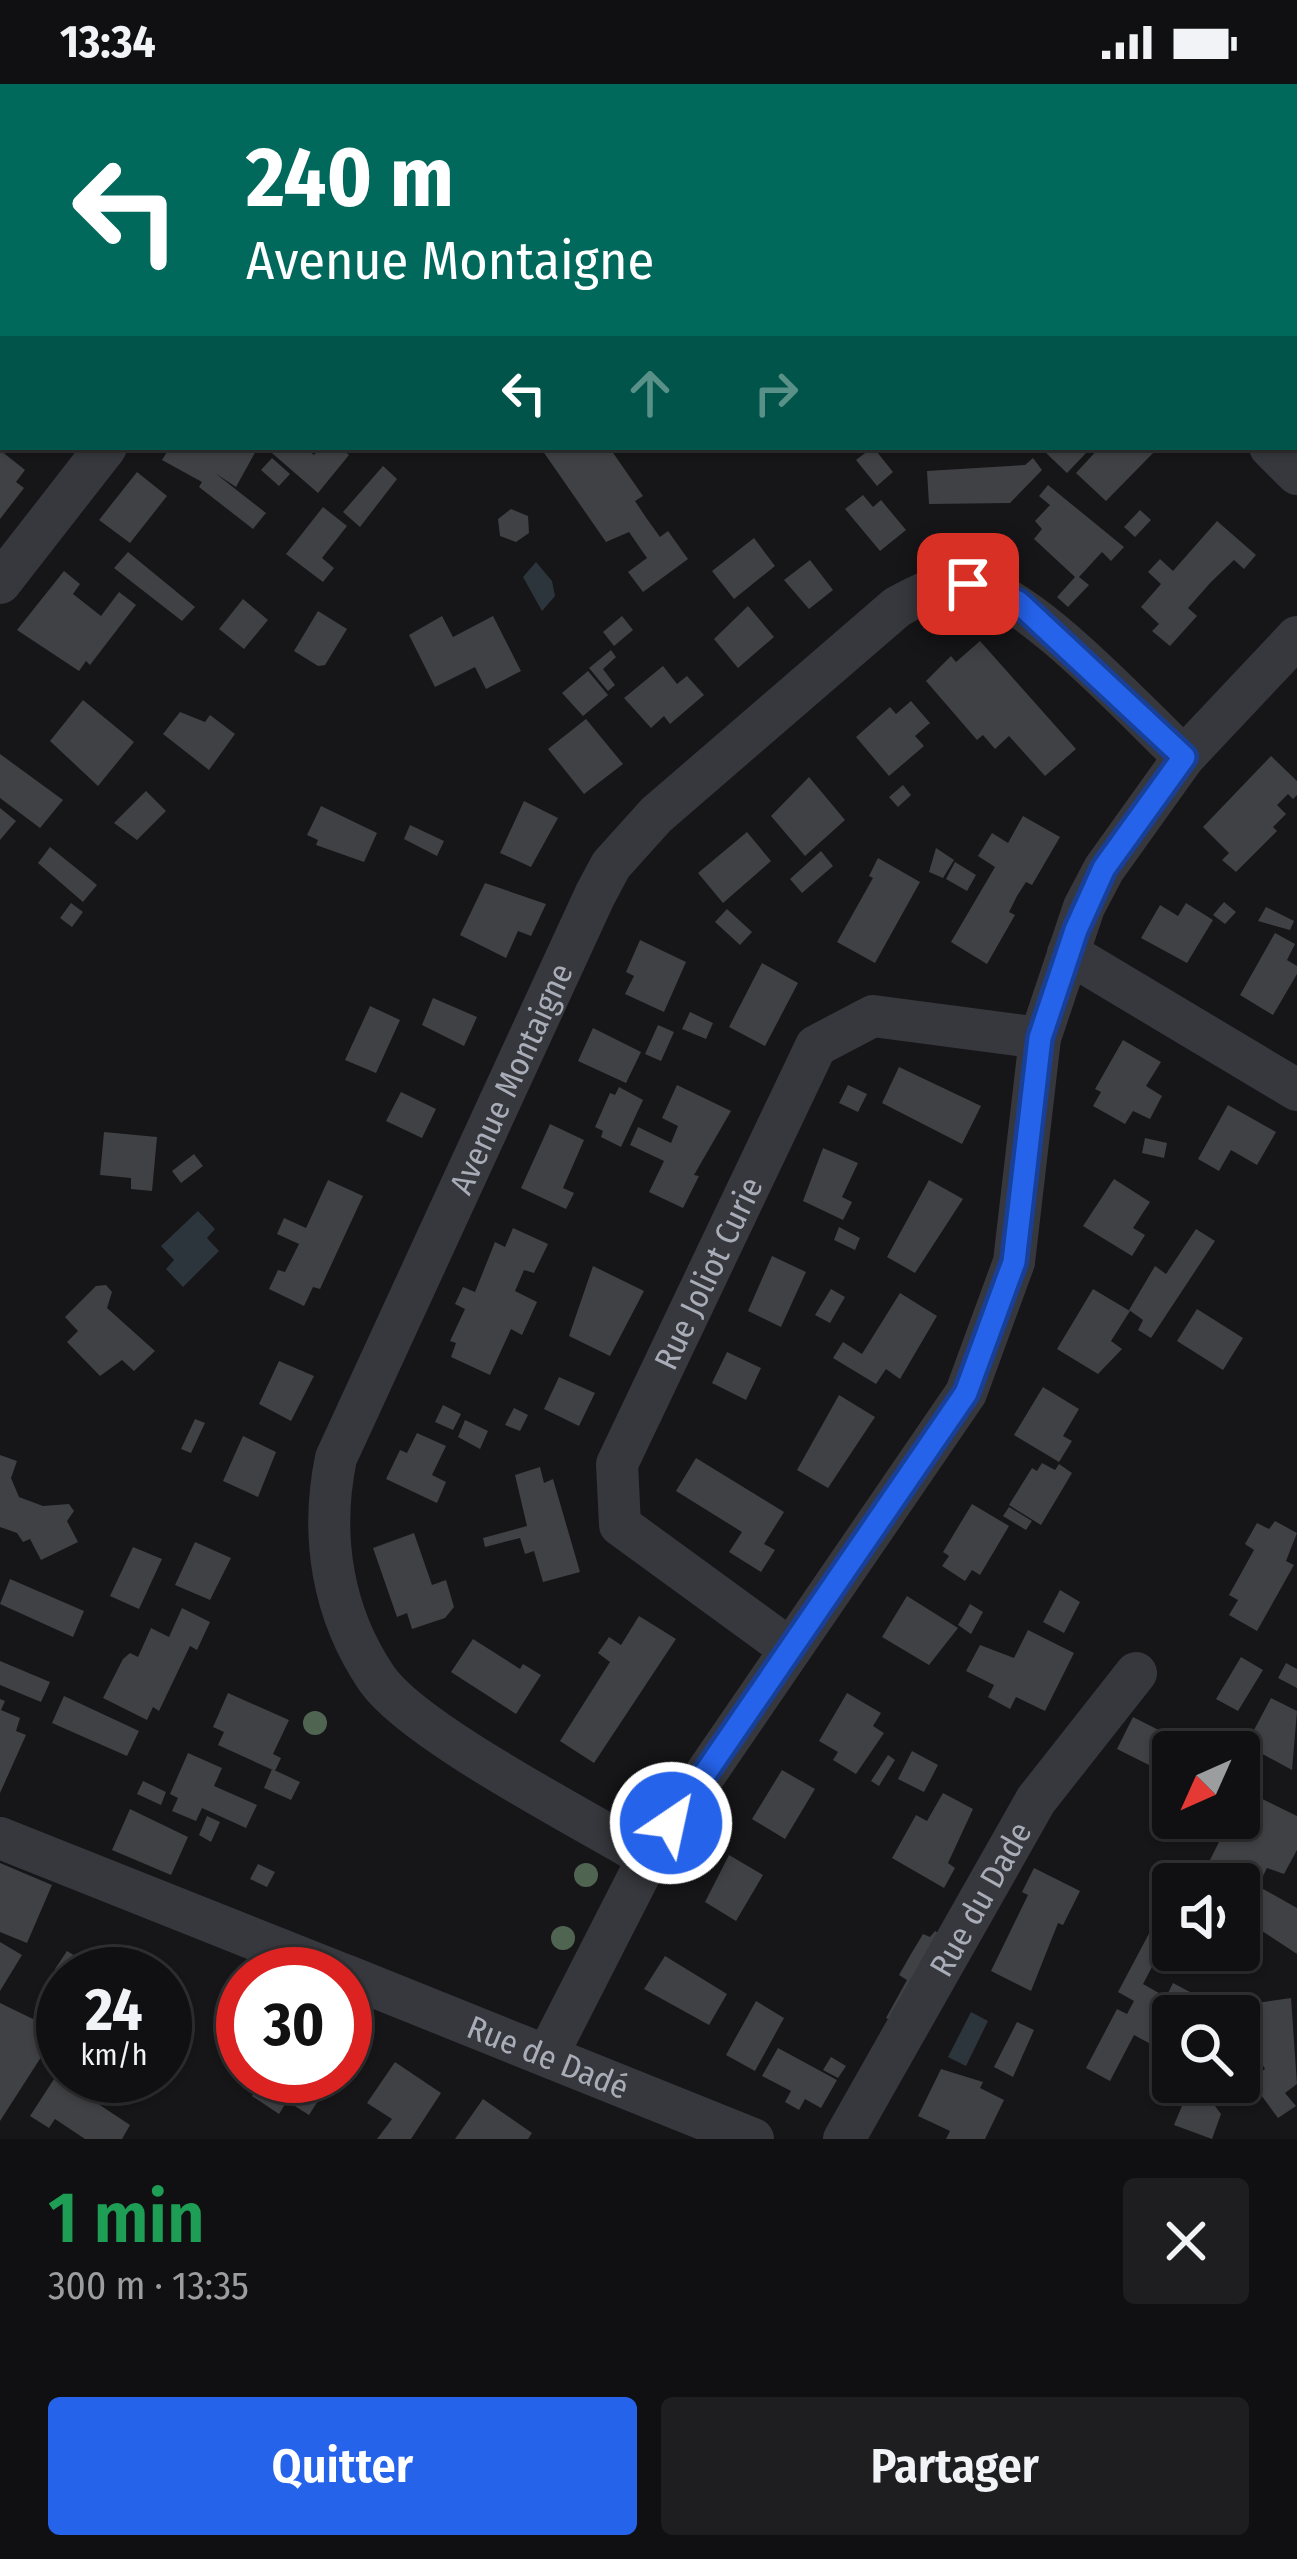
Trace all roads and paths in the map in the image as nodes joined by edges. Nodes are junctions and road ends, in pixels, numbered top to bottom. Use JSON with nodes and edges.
{"nodes":[{"id":1,"x":104,"y":450,"type":"edge"},
{"id":2,"x":1273,"y":450,"type":"edge"},
{"id":3,"x":1297,"y":474,"type":"edge"},
{"id":4,"x":0,"y":583,"type":"edge"},
{"id":5,"x":1297,"y":637,"type":"edge"},
{"id":6,"x":1184,"y":757,"type":"junction"},
{"id":7,"x":1068,"y":953,"type":"junction"},
{"id":8,"x":1040,"y":1038,"type":"junction"},
{"id":9,"x":1297,"y":1090,"type":"edge"},
{"id":10,"x":790,"y":1649,"type":"junction"},
{"id":11,"x":1136,"y":1673,"type":"dead end"},
{"id":12,"x":0,"y":1838,"type":"edge"},
{"id":13,"x":648,"y":1858,"type":"junction"},
{"id":14,"x":274,"y":1947,"type":"edge"},
{"id":15,"x":372,"y":1986,"type":"edge"},
{"id":16,"x":547,"y":2056,"type":"junction"},
{"id":17,"x":753,"y":2139,"type":"edge"},
{"id":18,"x":844,"y":2139,"type":"edge"}],
"edges":[{"from":1,"to":4,"type":"street"},
{"from":2,"to":3,"type":"street"},
{"from":5,"to":6,"type":"street"},
{"from":6,"to":7,"type":"street"},
{"from":6,"to":13,"type":"street","name":"Avenue Montaigne"},
{"from":7,"to":8,"type":"street"},
{"from":7,"to":9,"type":"street"},
{"from":8,"to":10,"type":"street"},
{"from":8,"to":10,"type":"street","name":"Rue Joliot Curie"},
{"from":10,"to":13,"type":"street"},
{"from":11,"to":18,"type":"street","name":"Rue du Dade"},
{"from":12,"to":14,"type":"street","name":"Rue de Dadé"},
{"from":13,"to":16,"type":"street"},
{"from":15,"to":16,"type":"street","name":"Rue de Dadé"},
{"from":16,"to":17,"type":"street","name":"Rue de Dadé"}]}
